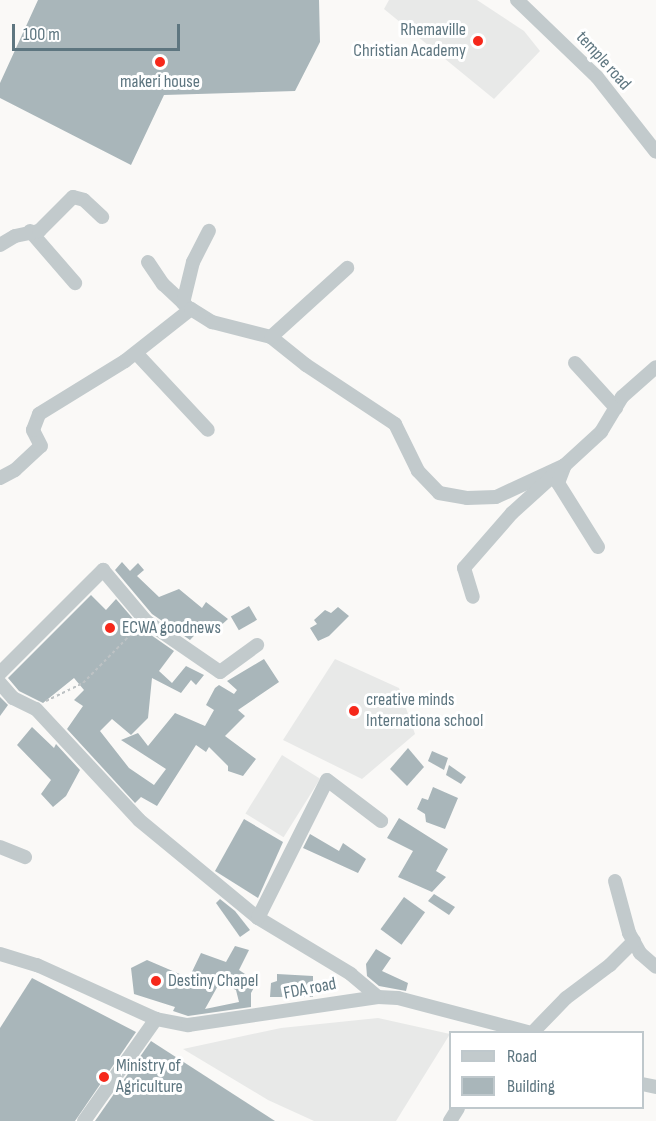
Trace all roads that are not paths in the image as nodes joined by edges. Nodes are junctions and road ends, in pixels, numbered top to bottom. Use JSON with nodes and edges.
{"nodes":[{"id":1,"x":517,"y":0,"type":"edge"},
{"id":2,"x":656,"y":152,"type":"edge"},
{"id":3,"x":102,"y":218,"type":"dead end"},
{"id":4,"x":30,"y":231,"type":"junction"},
{"id":5,"x":209,"y":231,"type":"dead end"},
{"id":6,"x":0,"y":245,"type":"edge"},
{"id":7,"x":148,"y":262,"type":"dead end"},
{"id":8,"x":346,"y":268,"type":"dead end"},
{"id":9,"x":75,"y":283,"type":"dead end"},
{"id":10,"x":187,"y":306,"type":"junction"},
{"id":11,"x":271,"y":337,"type":"junction"},
{"id":12,"x":136,"y":353,"type":"junction"},
{"id":13,"x":575,"y":363,"type":"dead end"},
{"id":14,"x":656,"y":367,"type":"edge"},
{"id":15,"x":616,"y":408,"type":"junction"},
{"id":16,"x":208,"y":430,"type":"dead end"},
{"id":17,"x":565,"y":465,"type":"junction"},
{"id":18,"x":0,"y":478,"type":"edge"},
{"id":19,"x":598,"y":547,"type":"dead end"},
{"id":20,"x":473,"y":597,"type":"dead end"},
{"id":21,"x":257,"y":645,"type":"dead end"},
{"id":22,"x":0,"y":673,"type":"edge"},
{"id":23,"x":0,"y":683,"type":"edge"},
{"id":24,"x":381,"y":821,"type":"dead end"},
{"id":25,"x":0,"y":847,"type":"edge"},
{"id":26,"x":25,"y":857,"type":"dead end"},
{"id":27,"x":615,"y":881,"type":"dead end"},
{"id":28,"x":258,"y":918,"type":"junction"},
{"id":29,"x":634,"y":941,"type":"junction"},
{"id":30,"x":0,"y":954,"type":"edge"},
{"id":31,"x":656,"y":967,"type":"edge"},
{"id":32,"x":378,"y":997,"type":"junction"},
{"id":33,"x":156,"y":1019,"type":"junction"},
{"id":34,"x":497,"y":1027,"type":"edge"},
{"id":35,"x":522,"y":1031,"type":"edge"},
{"id":36,"x":534,"y":1031,"type":"edge"},
{"id":37,"x":84,"y":1121,"type":"edge"}],
"edges":[{"from":1,"to":2,"type":"street","name":"temple road"},
{"from":3,"to":4,"type":"street"},
{"from":4,"to":6,"type":"street"},
{"from":4,"to":9,"type":"street"},
{"from":5,"to":10,"type":"street"},
{"from":7,"to":10,"type":"street"},
{"from":8,"to":11,"type":"street"},
{"from":10,"to":11,"type":"street"},
{"from":10,"to":12,"type":"street"},
{"from":11,"to":17,"type":"street"},
{"from":12,"to":16,"type":"street"},
{"from":12,"to":18,"type":"street"},
{"from":13,"to":15,"type":"street"},
{"from":14,"to":15,"type":"street"},
{"from":15,"to":17,"type":"street"},
{"from":17,"to":19,"type":"street"},
{"from":17,"to":20,"type":"street"},
{"from":21,"to":22,"type":"street"},
{"from":23,"to":28,"type":"street"},
{"from":24,"to":28,"type":"street"},
{"from":25,"to":26,"type":"street"},
{"from":27,"to":29,"type":"street"},
{"from":28,"to":32,"type":"street"},
{"from":29,"to":31,"type":"street"},
{"from":29,"to":36,"type":"street"},
{"from":30,"to":33,"type":"street","name":"FDA road"},
{"from":32,"to":33,"type":"street","name":"FDA road"},
{"from":32,"to":34,"type":"street","name":"FDA road"},
{"from":33,"to":37,"type":"street"},
{"from":34,"to":35,"type":"street","name":"FDA road"}]}
